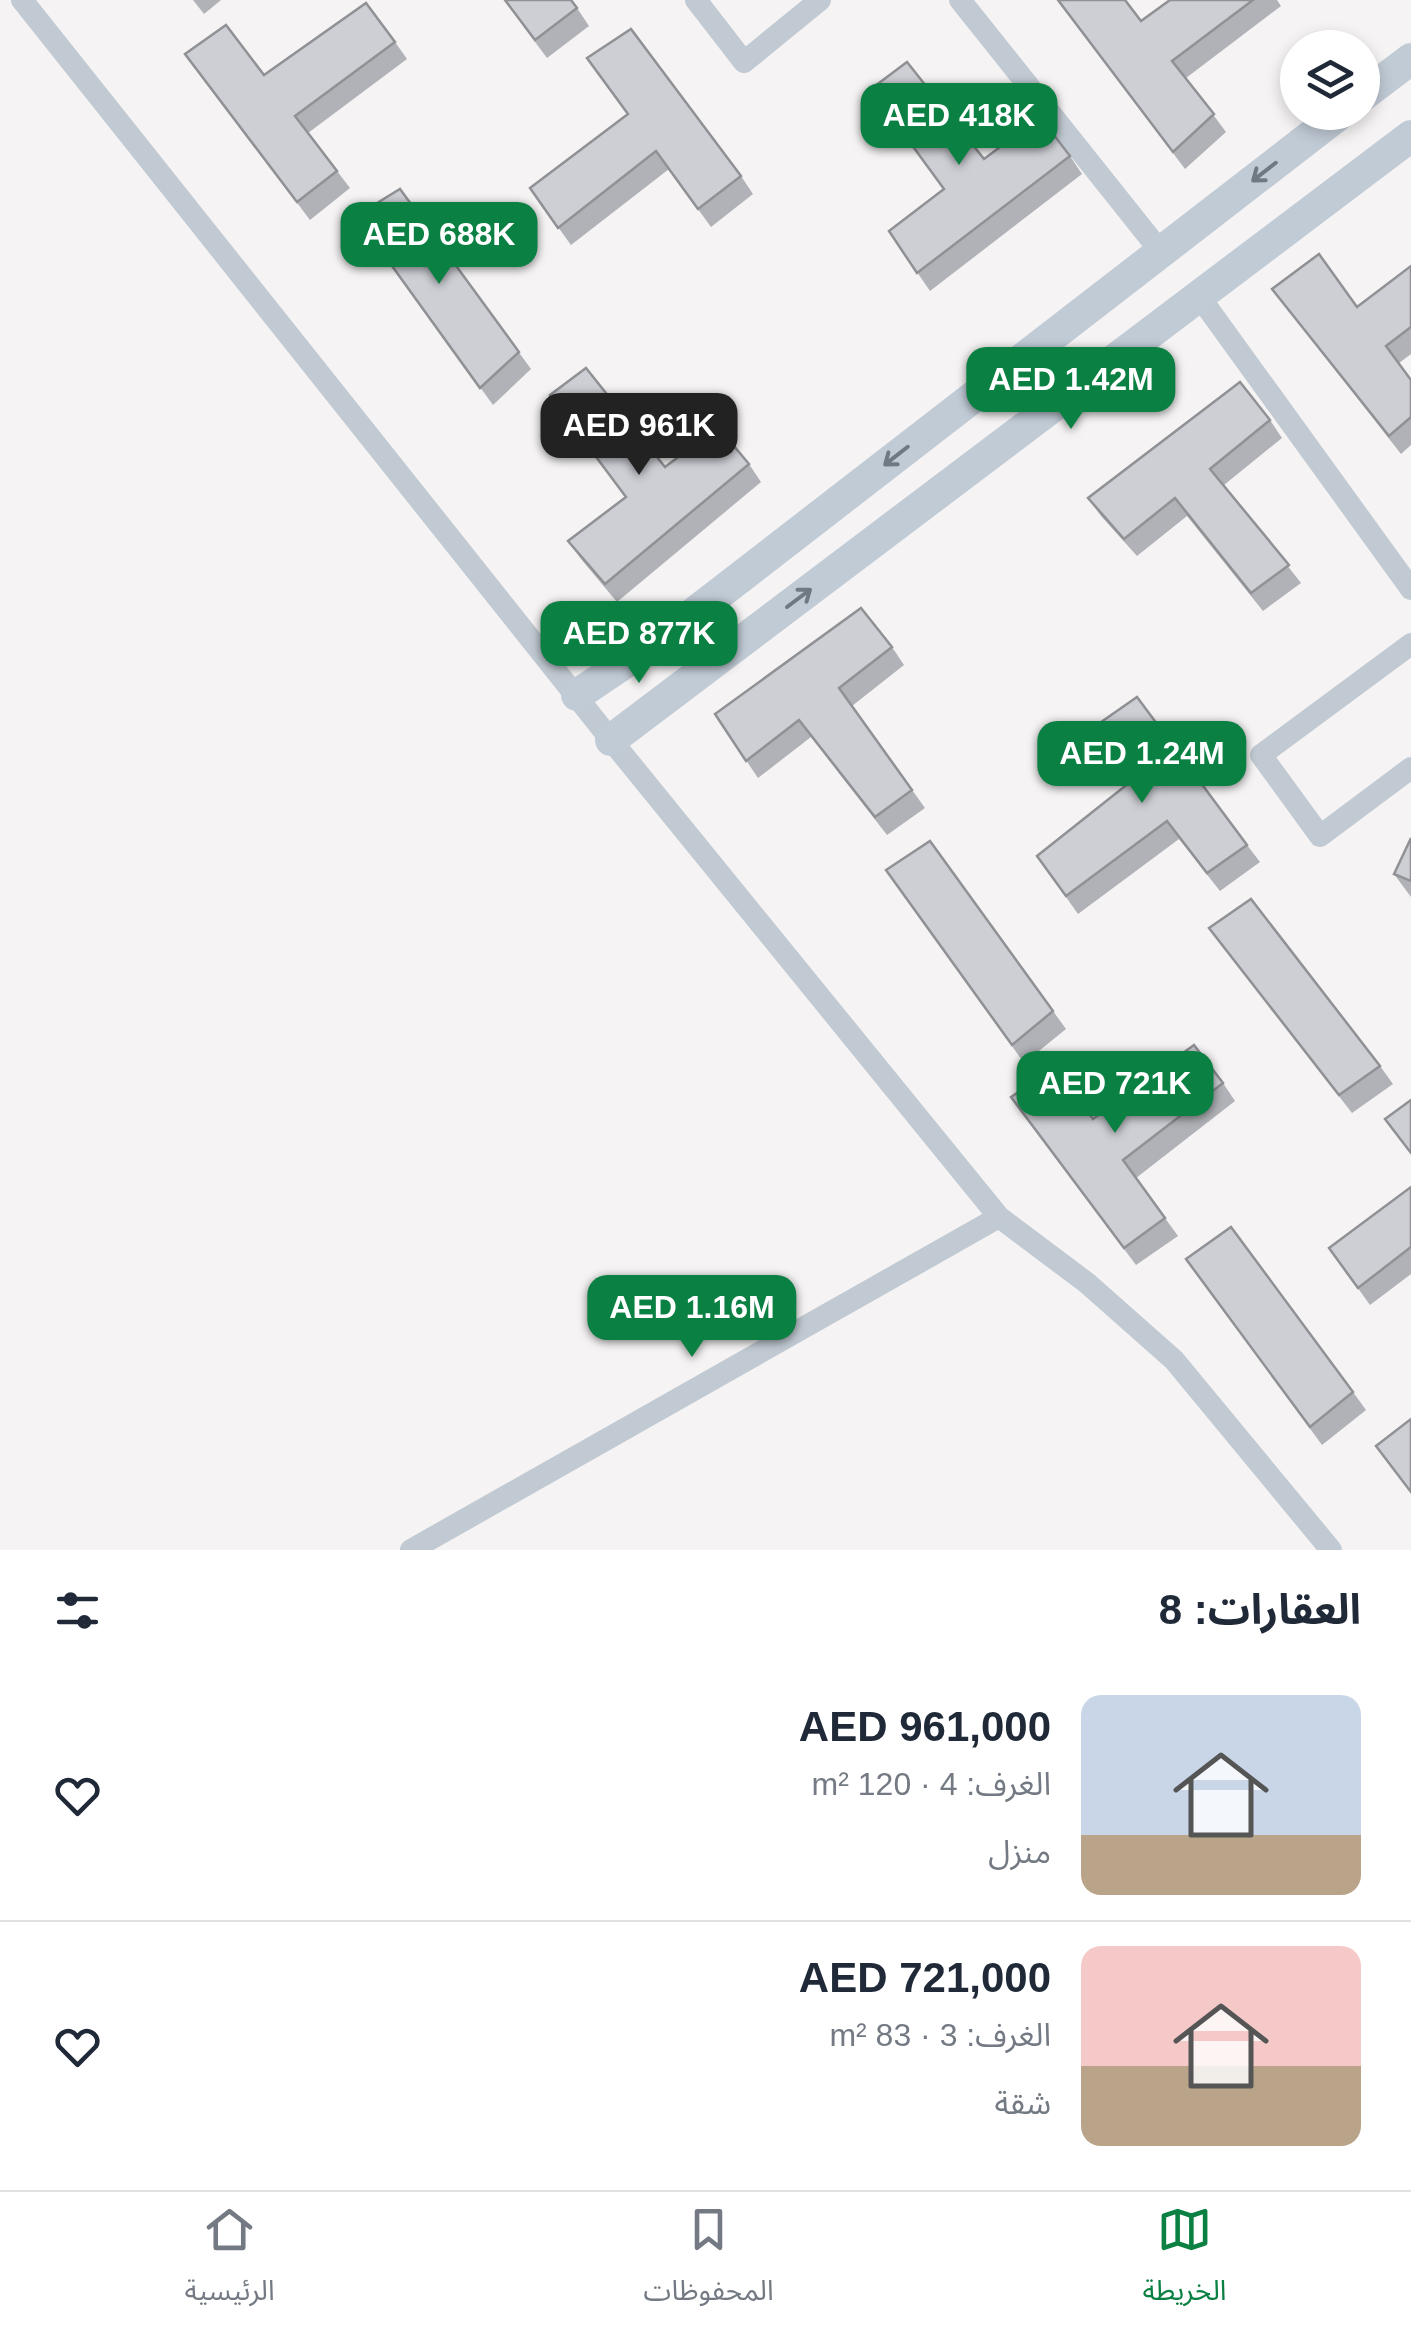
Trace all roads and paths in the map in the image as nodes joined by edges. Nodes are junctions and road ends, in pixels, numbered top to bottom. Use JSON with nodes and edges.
{"nodes":[{"id":1,"x":22,"y":0,"type":"edge"},
{"id":2,"x":696,"y":0,"type":"edge"},
{"id":3,"x":820,"y":0,"type":"edge"},
{"id":4,"x":960,"y":0,"type":"edge"},
{"id":5,"x":1411,"y":59,"type":"edge"},
{"id":6,"x":1380,"y":82,"type":"edge"},
{"id":7,"x":1319,"y":130,"type":"edge"},
{"id":8,"x":1411,"y":136,"type":"edge"},
{"id":9,"x":1161,"y":252,"type":"junction"},
{"id":10,"x":1199,"y":296,"type":"junction"},
{"id":11,"x":1411,"y":589,"type":"edge"},
{"id":12,"x":663,"y":636,"type":"junction"},
{"id":13,"x":1411,"y":644,"type":"edge"},
{"id":14,"x":694,"y":678,"type":"junction"},
{"id":15,"x":577,"y":695,"type":"junction"},
{"id":16,"x":611,"y":740,"type":"junction"},
{"id":17,"x":1411,"y":768,"type":"edge"},
{"id":18,"x":999,"y":1216,"type":"junction"},
{"id":19,"x":411,"y":1550,"type":"edge"},
{"id":20,"x":1331,"y":1550,"type":"edge"}],
"edges":[{"from":1,"to":15,"type":"street"},
{"from":2,"to":3,"type":"street"},
{"from":4,"to":9,"type":"street"},
{"from":5,"to":6,"type":"main road"},
{"from":7,"to":9,"type":"main road","one_way":true},
{"from":8,"to":10,"type":"main road"},
{"from":9,"to":12,"type":"main road","one_way":true},
{"from":10,"to":11,"type":"street"},
{"from":14,"to":10,"type":"main road","one_way":true},
{"from":12,"to":14,"type":"main road"},
{"from":12,"to":15,"type":"main road"},
{"from":13,"to":17,"type":"street"},
{"from":14,"to":16,"type":"main road"},
{"from":15,"to":16,"type":"street"},
{"from":16,"to":18,"type":"street"},
{"from":18,"to":19,"type":"street"},
{"from":18,"to":20,"type":"street"}]}
